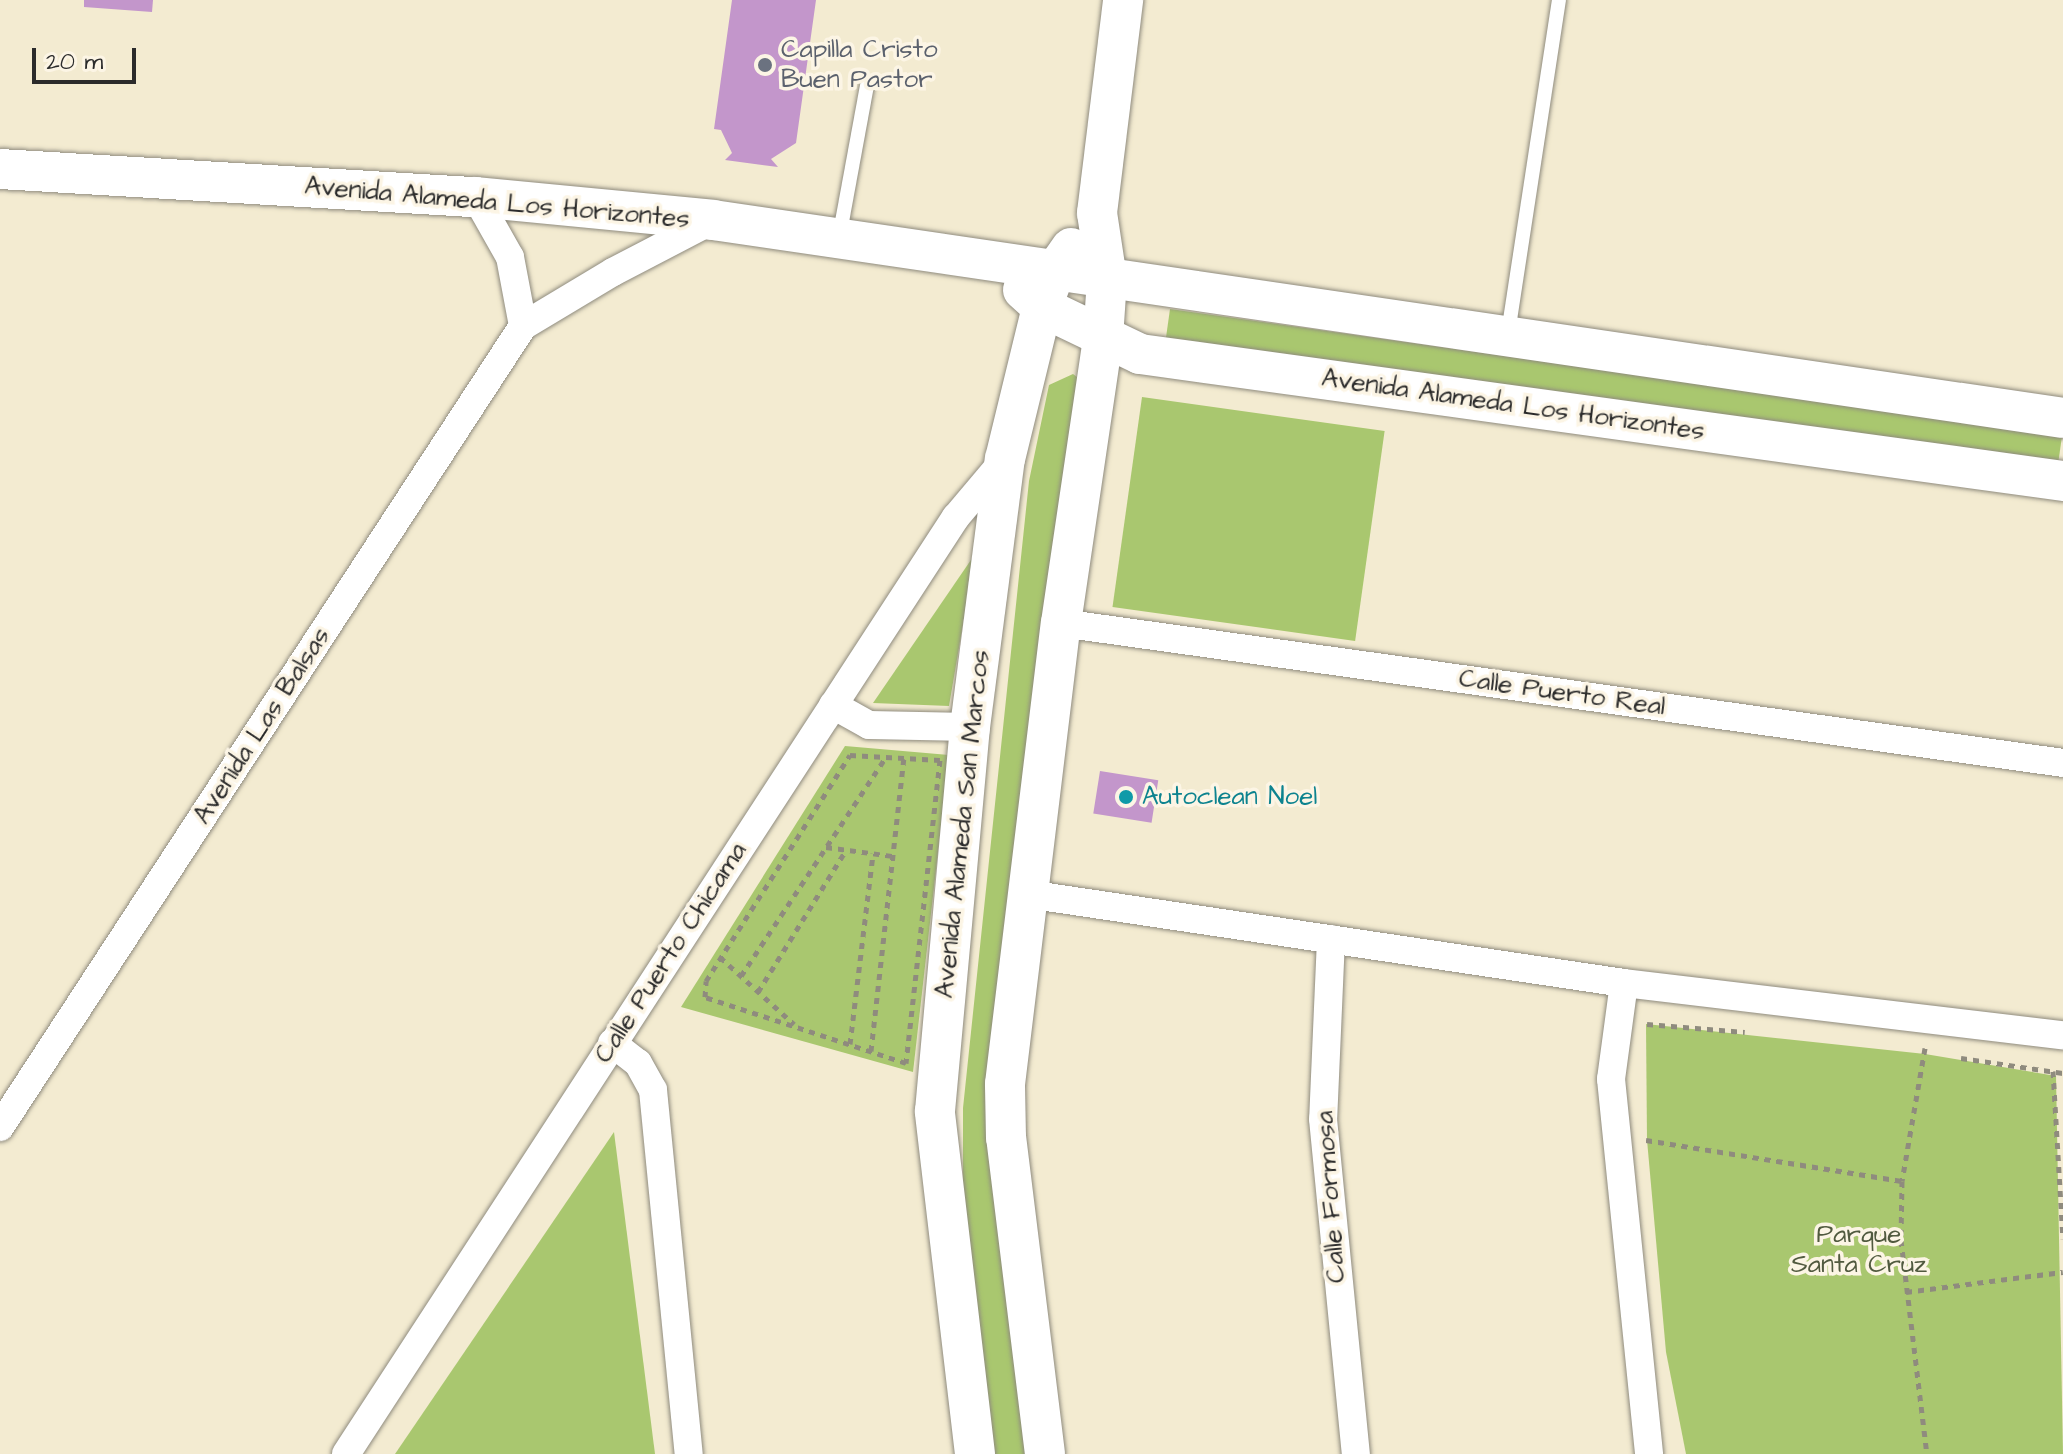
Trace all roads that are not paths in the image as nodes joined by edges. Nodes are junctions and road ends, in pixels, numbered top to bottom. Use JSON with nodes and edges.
{"nodes":[{"id":1,"x":1123,"y":0,"type":"edge"},
{"id":2,"x":1559,"y":0,"type":"edge"},
{"id":3,"x":867,"y":86,"type":"dead end"},
{"id":4,"x":0,"y":169,"type":"edge"},
{"id":5,"x":476,"y":197,"type":"junction"},
{"id":6,"x":1097,"y":213,"type":"junction"},
{"id":7,"x":713,"y":220,"type":"junction"},
{"id":8,"x":839,"y":238,"type":"junction"},
{"id":9,"x":1107,"y":279,"type":"junction"},
{"id":10,"x":1048,"y":289,"type":"junction"},
{"id":11,"x":523,"y":326,"type":"junction"},
{"id":12,"x":1507,"y":337,"type":"junction"},
{"id":13,"x":1103,"y":338,"type":"junction"},
{"id":14,"x":2063,"y":418,"type":"edge"},
{"id":15,"x":1005,"y":459,"type":"junction"},
{"id":16,"x":2063,"y":481,"type":"edge"},
{"id":17,"x":1061,"y":623,"type":"junction"},
{"id":18,"x":833,"y":705,"type":"junction"},
{"id":19,"x":970,"y":727,"type":"junction"},
{"id":20,"x":2063,"y":763,"type":"edge"},
{"id":21,"x":1027,"y":894,"type":"junction"},
{"id":22,"x":1331,"y":939,"type":"junction"},
{"id":23,"x":1624,"y":983,"type":"junction"},
{"id":24,"x":2058,"y":1034,"type":"edge"},
{"id":25,"x":612,"y":1043,"type":"junction"},
{"id":26,"x":0,"y":1127,"type":"edge"},
{"id":27,"x":346,"y":1454,"type":"edge"},
{"id":28,"x":689,"y":1454,"type":"edge"},
{"id":29,"x":975,"y":1454,"type":"edge"},
{"id":30,"x":1045,"y":1454,"type":"edge"},
{"id":31,"x":1356,"y":1454,"type":"edge"},
{"id":32,"x":1649,"y":1454,"type":"edge"}],
"edges":[{"from":1,"to":6,"type":"main road","name":"Avenida Alameda San Marcos"},
{"from":2,"to":12,"type":"lane"},
{"from":3,"to":8,"type":"lane"},
{"from":4,"to":5,"type":"main road","name":"Avenida Alameda Los Horizontes"},
{"from":5,"to":7,"type":"main road","name":"Avenida Alameda Los Horizontes"},
{"from":5,"to":11,"type":"street"},
{"from":6,"to":9,"type":"main road","name":"Avenida Alameda San Marcos"},
{"from":6,"to":10,"type":"main road","name":"Avenida Alameda San Marcos"},
{"from":7,"to":8,"type":"main road","name":"Avenida Alameda Los Horizontes"},
{"from":7,"to":11,"type":"street","name":"Avenida Las Balsas"},
{"from":8,"to":10,"type":"main road","name":"Avenida Alameda Los Horizontes"},
{"from":9,"to":10,"type":"main road","name":"Avenida Alameda Los Horizontes"},
{"from":9,"to":12,"type":"main road","name":"Avenida Alameda Los Horizontes"},
{"from":9,"to":13,"type":"main road","name":"Avenida Alameda San Marcos"},
{"from":10,"to":13,"type":"main road","name":"Avenida Alameda Los Horizontes"},
{"from":10,"to":15,"type":"main road","name":"Avenida Alameda San Marcos"},
{"from":11,"to":26,"type":"street","name":"Avenida Las Balsas"},
{"from":12,"to":14,"type":"main road","name":"Avenida Alameda Los Horizontes"},
{"from":13,"to":16,"type":"main road","name":"Avenida Alameda Los Horizontes"},
{"from":13,"to":17,"type":"main road","name":"Avenida Alameda San Marcos"},
{"from":15,"to":18,"type":"street","name":"Calle Puerto Chicama"},
{"from":15,"to":19,"type":"main road","name":"Avenida Alameda San Marcos"},
{"from":17,"to":20,"type":"street","name":"Calle Puerto Real"},
{"from":17,"to":21,"type":"main road","name":"Avenida Alameda San Marcos"},
{"from":18,"to":19,"type":"street"},
{"from":18,"to":25,"type":"street","name":"Calle Puerto Chicama"},
{"from":19,"to":29,"type":"main road","name":"Avenida Alameda San Marcos"},
{"from":21,"to":22,"type":"street"},
{"from":21,"to":30,"type":"main road","name":"Avenida Alameda San Marcos"},
{"from":22,"to":23,"type":"street"},
{"from":22,"to":31,"type":"street","name":"Calle Formosa"},
{"from":23,"to":24,"type":"street"},
{"from":23,"to":32,"type":"street"},
{"from":25,"to":27,"type":"street","name":"Calle Puerto Chicama"},
{"from":25,"to":28,"type":"street"}]}
